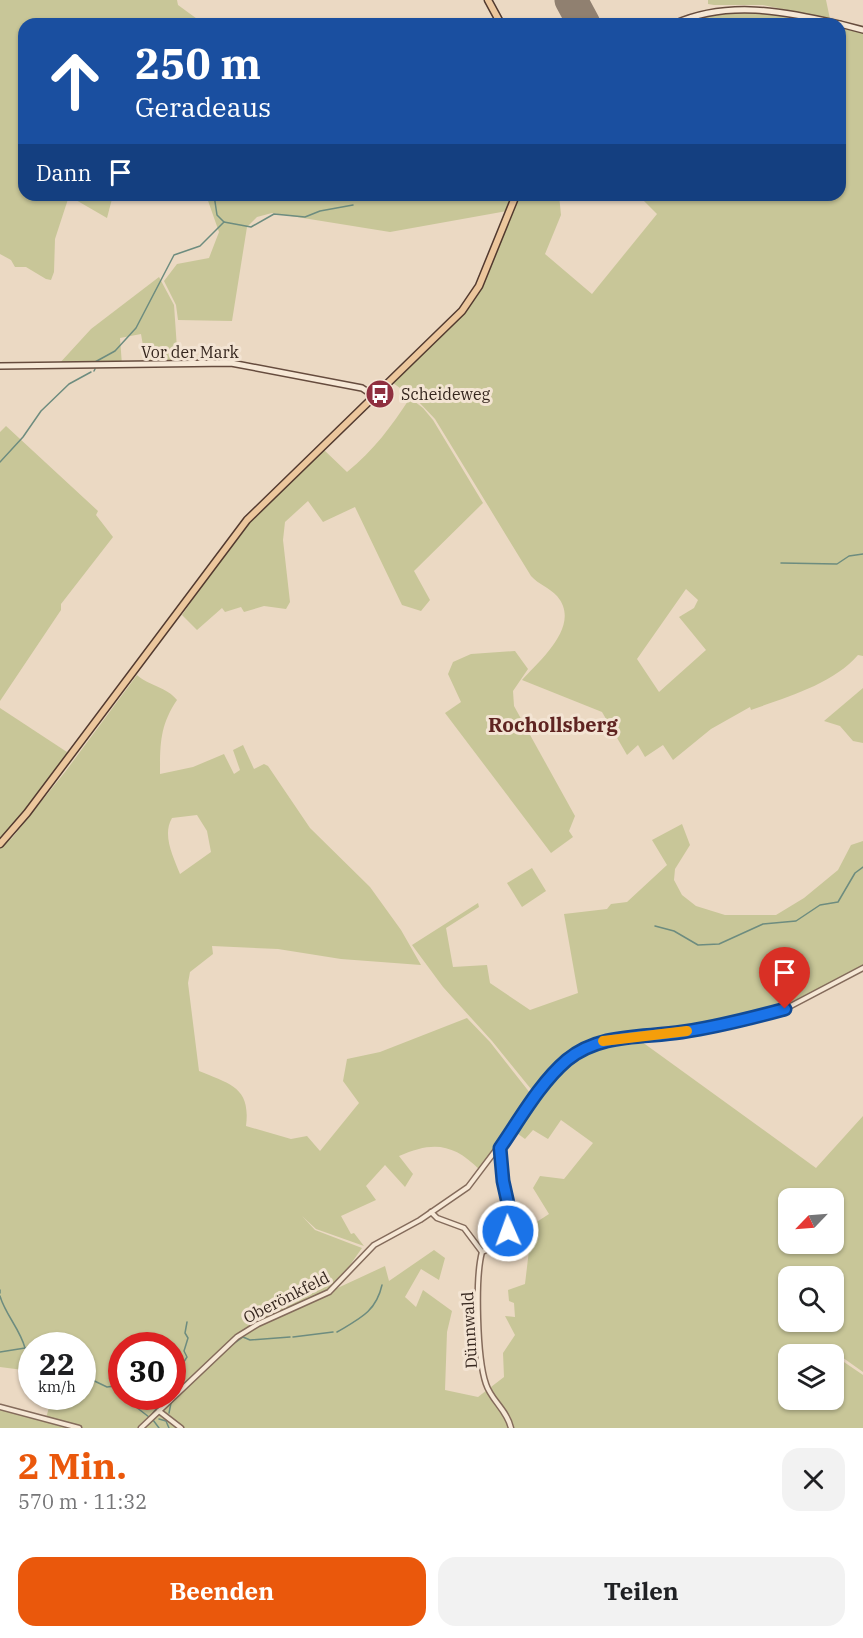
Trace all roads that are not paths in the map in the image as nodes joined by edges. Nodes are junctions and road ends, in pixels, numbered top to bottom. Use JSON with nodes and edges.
{"nodes":[{"id":1,"x":488,"y":0,"type":"edge"},
{"id":2,"x":498,"y":18,"type":"edge"},
{"id":3,"x":688,"y":18,"type":"edge"},
{"id":4,"x":813,"y":18,"type":"edge"},
{"id":5,"x":846,"y":26,"type":"edge"},
{"id":6,"x":863,"y":30,"type":"edge"},
{"id":7,"x":514,"y":201,"type":"edge"},
{"id":8,"x":0,"y":366,"type":"edge"},
{"id":9,"x":374,"y":396,"type":"junction"},
{"id":10,"x":0,"y":843,"type":"edge"},
{"id":11,"x":863,"y":968,"type":"edge"},
{"id":12,"x":500,"y":1148,"type":"junction"},
{"id":13,"x":431,"y":1212,"type":"junction"},
{"id":14,"x":482,"y":1252,"type":"junction"},
{"id":15,"x":0,"y":1407,"type":"edge"},
{"id":16,"x":159,"y":1411,"type":"junction"},
{"id":17,"x":79,"y":1428,"type":"edge"},
{"id":18,"x":141,"y":1428,"type":"edge"},
{"id":19,"x":181,"y":1428,"type":"edge"},
{"id":20,"x":511,"y":1428,"type":"edge"}],
"edges":[{"from":1,"to":2,"type":"main road"},
{"from":3,"to":4,"type":"street"},
{"from":5,"to":6,"type":"street"},
{"from":7,"to":9,"type":"main road"},
{"from":8,"to":9,"type":"street","name":"Vor der Mark"},
{"from":9,"to":10,"type":"main road"},
{"from":11,"to":12,"type":"street","name":"Oberönkfeld"},
{"from":12,"to":13,"type":"street","name":"Oberönkfeld"},
{"from":12,"to":14,"type":"street"},
{"from":13,"to":14,"type":"street"},
{"from":13,"to":16,"type":"street","name":"Oberönkfeld"},
{"from":14,"to":20,"type":"street","name":"Dünnwald"},
{"from":15,"to":17,"type":"street"},
{"from":16,"to":18,"type":"street","name":"Oberönkfeld"},
{"from":16,"to":19,"type":"street"}]}
